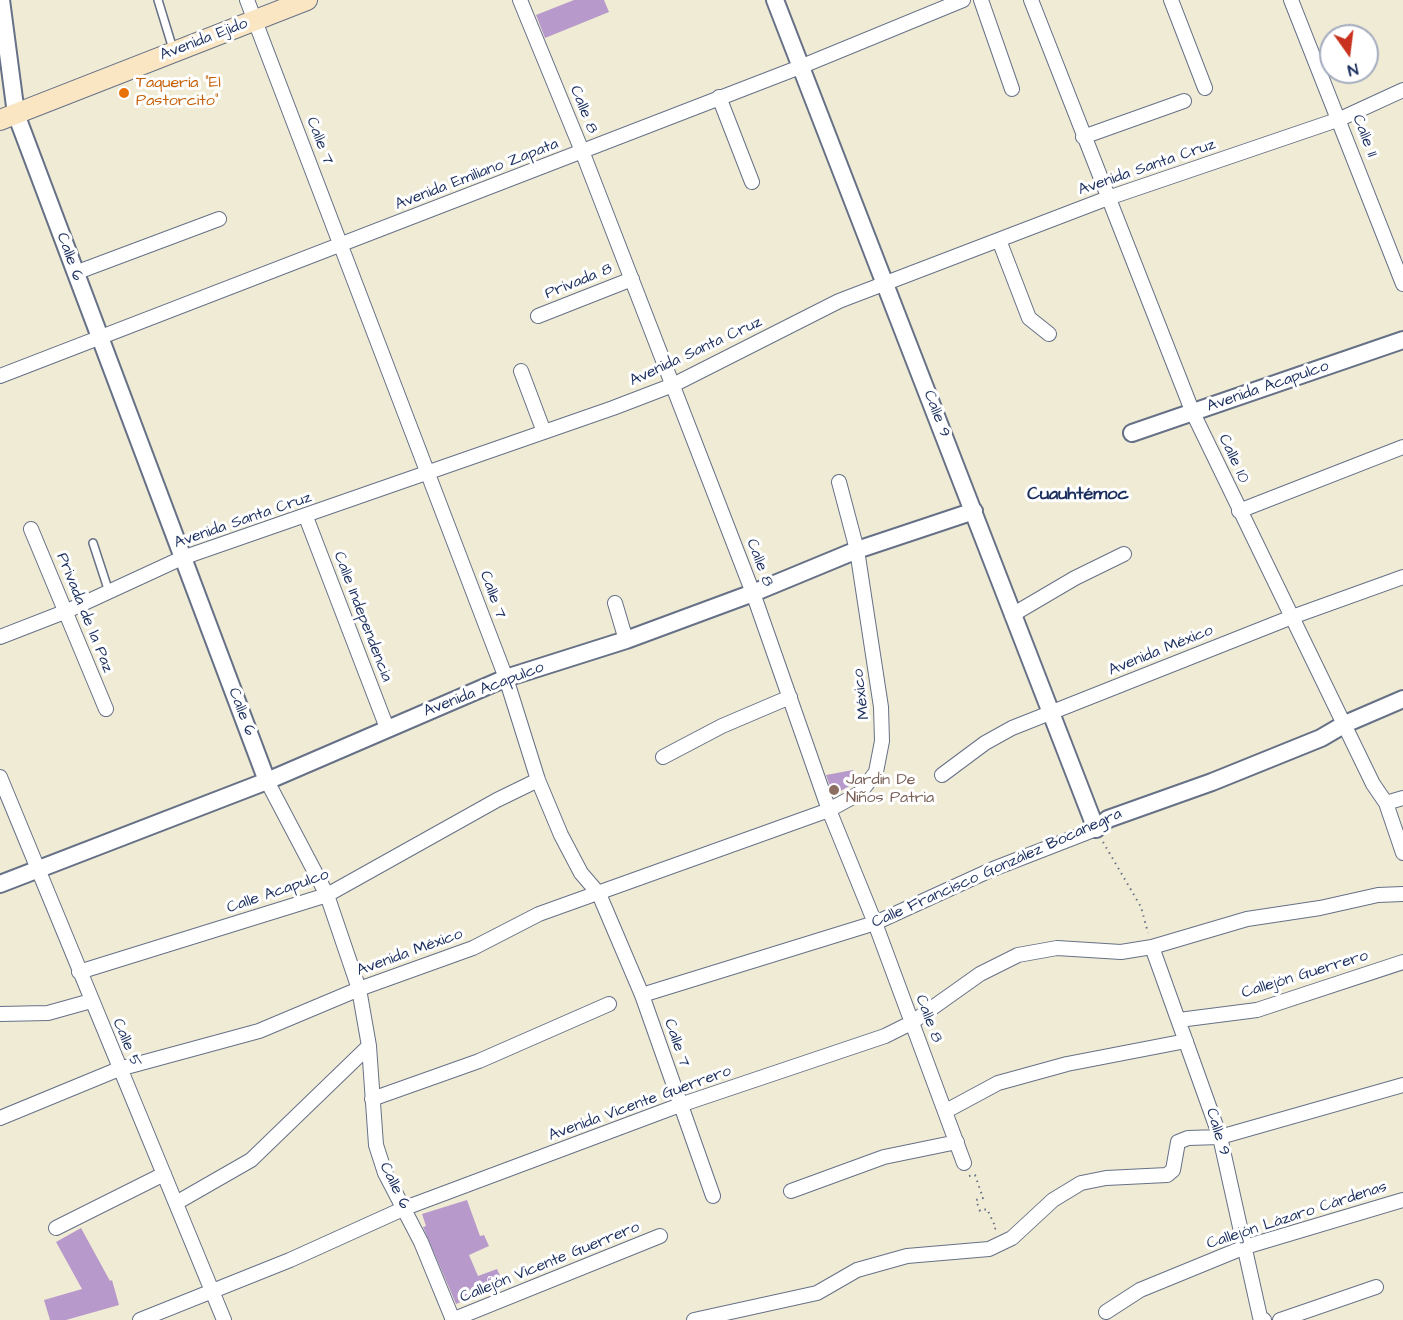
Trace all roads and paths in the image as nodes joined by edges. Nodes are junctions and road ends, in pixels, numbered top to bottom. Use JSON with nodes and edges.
{"nodes":[{"id":1,"x":1,"y":0,"type":"edge"},
{"id":2,"x":158,"y":0,"type":"edge"},
{"id":3,"x":277,"y":0,"type":"edge"},
{"id":4,"x":307,"y":0,"type":"edge"},
{"id":5,"x":520,"y":0,"type":"edge"},
{"id":6,"x":775,"y":0,"type":"edge"},
{"id":7,"x":963,"y":0,"type":"edge"},
{"id":8,"x":981,"y":0,"type":"edge"},
{"id":9,"x":1031,"y":0,"type":"edge"},
{"id":10,"x":1171,"y":0,"type":"edge"},
{"id":11,"x":1291,"y":0,"type":"edge"},
{"id":12,"x":251,"y":10,"type":"edge"},
{"id":13,"x":172,"y":47,"type":"junction"},
{"id":14,"x":800,"y":68,"type":"junction"},
{"id":15,"x":1204,"y":88,"type":"dead end"},
{"id":16,"x":1012,"y":89,"type":"dead end"},
{"id":17,"x":1403,"y":90,"type":"edge"},
{"id":18,"x":719,"y":97,"type":"junction"},
{"id":19,"x":1184,"y":101,"type":"dead end"},
{"id":20,"x":7,"y":111,"type":"edge"},
{"id":21,"x":1340,"y":119,"type":"junction"},
{"id":22,"x":1083,"y":137,"type":"junction"},
{"id":23,"x":582,"y":152,"type":"junction"},
{"id":24,"x":752,"y":182,"type":"dead end"},
{"id":25,"x":1108,"y":198,"type":"junction"},
{"id":26,"x":219,"y":219,"type":"dead end"},
{"id":27,"x":999,"y":240,"type":"junction"},
{"id":28,"x":342,"y":246,"type":"junction"},
{"id":29,"x":75,"y":273,"type":"junction"},
{"id":30,"x":632,"y":279,"type":"junction"},
{"id":31,"x":885,"y":284,"type":"junction"},
{"id":32,"x":1403,"y":284,"type":"edge"},
{"id":33,"x":538,"y":316,"type":"dead end"},
{"id":34,"x":1049,"y":334,"type":"dead end"},
{"id":35,"x":99,"y":338,"type":"junction"},
{"id":36,"x":1403,"y":340,"type":"edge"},
{"id":37,"x":521,"y":371,"type":"dead end"},
{"id":38,"x":0,"y":376,"type":"edge"},
{"id":39,"x":673,"y":385,"type":"junction"},
{"id":40,"x":1193,"y":413,"type":"junction"},
{"id":41,"x":544,"y":432,"type":"junction"},
{"id":42,"x":1132,"y":433,"type":"dead end"},
{"id":43,"x":1403,"y":447,"type":"edge"},
{"id":44,"x":429,"y":472,"type":"junction"},
{"id":45,"x":839,"y":482,"type":"dead end"},
{"id":46,"x":974,"y":511,"type":"junction"},
{"id":47,"x":1239,"y":511,"type":"junction"},
{"id":48,"x":306,"y":517,"type":"junction"},
{"id":49,"x":31,"y":529,"type":"dead end"},
{"id":50,"x":93,"y":543,"type":"dead end"},
{"id":51,"x":857,"y":550,"type":"junction"},
{"id":52,"x":1124,"y":554,"type":"dead end"},
{"id":53,"x":182,"y":558,"type":"junction"},
{"id":54,"x":1403,"y":577,"type":"edge"},
{"id":55,"x":109,"y":592,"type":"junction"},
{"id":56,"x":753,"y":593,"type":"junction"},
{"id":57,"x":615,"y":603,"type":"dead end"},
{"id":58,"x":67,"y":611,"type":"junction"},
{"id":59,"x":1012,"y":615,"type":"junction"},
{"id":60,"x":1292,"y":617,"type":"junction"},
{"id":61,"x":0,"y":637,"type":"edge"},
{"id":62,"x":626,"y":640,"type":"junction"},
{"id":63,"x":506,"y":678,"type":"junction"},
{"id":64,"x":790,"y":697,"type":"junction"},
{"id":65,"x":1403,"y":699,"type":"edge"},
{"id":66,"x":105,"y":710,"type":"dead end"},
{"id":67,"x":1050,"y":712,"type":"junction"},
{"id":68,"x":1345,"y":724,"type":"junction"},
{"id":69,"x":387,"y":728,"type":"junction"},
{"id":70,"x":663,"y":757,"type":"dead end"},
{"id":71,"x":942,"y":775,"type":"dead end"},
{"id":72,"x":0,"y":777,"type":"edge"},
{"id":73,"x":538,"y":780,"type":"junction"},
{"id":74,"x":267,"y":781,"type":"junction"},
{"id":75,"x":1403,"y":798,"type":"edge"},
{"id":76,"x":1386,"y":803,"type":"junction"},
{"id":77,"x":829,"y":810,"type":"junction"},
{"id":78,"x":1096,"y":829,"type":"junction"},
{"id":79,"x":1403,"y":853,"type":"edge"},
{"id":80,"x":39,"y":870,"type":"junction"},
{"id":81,"x":0,"y":884,"type":"edge"},
{"id":82,"x":599,"y":894,"type":"junction"},
{"id":83,"x":1403,"y":894,"type":"edge"},
{"id":84,"x":327,"y":895,"type":"junction"},
{"id":85,"x":875,"y":923,"type":"junction"},
{"id":86,"x":1152,"y":947,"type":"junction"},
{"id":87,"x":1403,"y":962,"type":"edge"},
{"id":88,"x":79,"y":972,"type":"junction"},
{"id":89,"x":358,"y":989,"type":"junction"},
{"id":90,"x":642,"y":995,"type":"junction"},
{"id":91,"x":91,"y":1001,"type":"junction"},
{"id":92,"x":609,"y":1004,"type":"dead end"},
{"id":93,"x":0,"y":1014,"type":"edge"},
{"id":94,"x":1179,"y":1020,"type":"junction"},
{"id":95,"x":911,"y":1023,"type":"junction"},
{"id":96,"x":1186,"y":1041,"type":"junction"},
{"id":97,"x":369,"y":1047,"type":"junction"},
{"id":98,"x":119,"y":1069,"type":"junction"},
{"id":99,"x":1403,"y":1084,"type":"edge"},
{"id":100,"x":372,"y":1099,"type":"junction"},
{"id":101,"x":680,"y":1105,"type":"junction"},
{"id":102,"x":946,"y":1111,"type":"junction"},
{"id":103,"x":0,"y":1118,"type":"edge"},
{"id":104,"x":1220,"y":1137,"type":"junction"},
{"id":105,"x":957,"y":1142,"type":"junction"},
{"id":106,"x":964,"y":1163,"type":"joint"},
{"id":107,"x":164,"y":1174,"type":"junction"},
{"id":108,"x":791,"y":1191,"type":"dead end"},
{"id":109,"x":713,"y":1196,"type":"dead end"},
{"id":110,"x":1403,"y":1200,"type":"edge"},
{"id":111,"x":176,"y":1203,"type":"junction"},
{"id":112,"x":405,"y":1208,"type":"junction"},
{"id":113,"x":56,"y":1228,"type":"dead end"},
{"id":114,"x":660,"y":1236,"type":"dead end"},
{"id":115,"x":1245,"y":1247,"type":"junction"},
{"id":116,"x":989,"y":1249,"type":"junction"},
{"id":117,"x":1376,"y":1287,"type":"dead end"},
{"id":118,"x":212,"y":1289,"type":"junction"},
{"id":119,"x":1106,"y":1312,"type":"dead end"},
{"id":120,"x":140,"y":1320,"type":"edge"},
{"id":121,"x":224,"y":1320,"type":"edge"},
{"id":122,"x":453,"y":1320,"type":"edge"},
{"id":123,"x":694,"y":1320,"type":"edge"},
{"id":124,"x":1264,"y":1320,"type":"edge"},
{"id":125,"x":1280,"y":1320,"type":"edge"}],
"edges":[{"from":1,"to":20,"type":"street","name":"Calle 6"},
{"from":2,"to":13,"type":"lane"},
{"from":3,"to":12,"type":"main road","name":"Avenida Ejido"},
{"from":4,"to":12,"type":"main road","name":"Avenida Ejido"},
{"from":5,"to":23,"type":"street","name":"Calle 8"},
{"from":6,"to":14,"type":"street","name":"Calle 9"},
{"from":7,"to":14,"type":"street","name":"Avenida Emiliano Zapata"},
{"from":8,"to":16,"type":"street"},
{"from":9,"to":22,"type":"street","name":"Calle 10"},
{"from":10,"to":15,"type":"street"},
{"from":11,"to":21,"type":"street","name":"Calle 11"},
{"from":12,"to":13,"type":"main road","name":"Avenida Ejido"},
{"from":12,"to":28,"type":"street","name":"Calle 7"},
{"from":13,"to":20,"type":"main road","name":"Avenida Ejido"},
{"from":14,"to":18,"type":"street","name":"Avenida Emiliano Zapata"},
{"from":14,"to":31,"type":"street","name":"Calle 9"},
{"from":17,"to":21,"type":"street","name":"Avenida Santa Cruz"},
{"from":18,"to":23,"type":"street","name":"Avenida Emiliano Zapata"},
{"from":18,"to":24,"type":"street"},
{"from":19,"to":22,"type":"street"},
{"from":20,"to":29,"type":"street","name":"Calle 6"},
{"from":21,"to":25,"type":"street","name":"Avenida Santa Cruz"},
{"from":21,"to":32,"type":"street","name":"Calle 11"},
{"from":22,"to":25,"type":"street","name":"Calle 10"},
{"from":23,"to":28,"type":"street","name":"Avenida Emiliano Zapata"},
{"from":23,"to":30,"type":"street","name":"Calle 8"},
{"from":25,"to":27,"type":"street","name":"Avenida Santa Cruz"},
{"from":25,"to":40,"type":"street","name":"Calle 10"},
{"from":26,"to":29,"type":"street"},
{"from":27,"to":31,"type":"street","name":"Avenida Santa Cruz"},
{"from":27,"to":34,"type":"street"},
{"from":28,"to":35,"type":"street","name":"Avenida Emiliano Zapata"},
{"from":28,"to":44,"type":"street","name":"Calle 7"},
{"from":29,"to":35,"type":"street","name":"Calle 6"},
{"from":30,"to":33,"type":"street","name":"Privada 8"},
{"from":30,"to":39,"type":"street","name":"Calle 8"},
{"from":31,"to":39,"type":"street","name":"Avenida Santa Cruz"},
{"from":31,"to":46,"type":"street","name":"Calle 9"},
{"from":35,"to":38,"type":"street","name":"Avenida Emiliano Zapata"},
{"from":35,"to":53,"type":"street","name":"Calle 6"},
{"from":36,"to":40,"type":"street","name":"Avenida Acapulco"},
{"from":37,"to":41,"type":"street"},
{"from":39,"to":41,"type":"street","name":"Avenida Santa Cruz"},
{"from":39,"to":56,"type":"street","name":"Calle 8"},
{"from":40,"to":42,"type":"street","name":"Avenida Acapulco"},
{"from":40,"to":47,"type":"street","name":"Calle 10"},
{"from":41,"to":44,"type":"street","name":"Avenida Santa Cruz"},
{"from":43,"to":47,"type":"street"},
{"from":44,"to":48,"type":"street","name":"Avenida Santa Cruz"},
{"from":44,"to":63,"type":"street","name":"Calle 7"},
{"from":45,"to":51,"type":"street","name":"México"},
{"from":46,"to":51,"type":"street","name":"Avenida Acapulco"},
{"from":46,"to":59,"type":"street","name":"Calle 9"},
{"from":47,"to":60,"type":"street","name":"Calle 10"},
{"from":48,"to":53,"type":"street","name":"Avenida Santa Cruz"},
{"from":48,"to":69,"type":"street","name":"Calle Independencia"},
{"from":49,"to":58,"type":"street","name":"Privada de la Paz"},
{"from":50,"to":55,"type":"lane"},
{"from":51,"to":56,"type":"street","name":"Avenida Acapulco"},
{"from":51,"to":77,"type":"street","name":"México"},
{"from":52,"to":59,"type":"street"},
{"from":53,"to":55,"type":"street","name":"Avenida Santa Cruz"},
{"from":53,"to":74,"type":"street","name":"Calle 6"},
{"from":54,"to":60,"type":"street","name":"Avenida México"},
{"from":55,"to":58,"type":"street","name":"Avenida Santa Cruz"},
{"from":56,"to":62,"type":"street","name":"Avenida Acapulco"},
{"from":56,"to":64,"type":"street","name":"Calle 8"},
{"from":57,"to":62,"type":"street"},
{"from":58,"to":61,"type":"street","name":"Avenida Santa Cruz"},
{"from":58,"to":66,"type":"street","name":"Privada de la Paz"},
{"from":59,"to":67,"type":"street","name":"Calle 9"},
{"from":60,"to":67,"type":"street","name":"Avenida México"},
{"from":60,"to":68,"type":"street","name":"Calle 10"},
{"from":62,"to":63,"type":"street","name":"Avenida Acapulco"},
{"from":63,"to":69,"type":"street","name":"Avenida Acapulco"},
{"from":63,"to":73,"type":"street","name":"Calle 7"},
{"from":64,"to":70,"type":"street"},
{"from":64,"to":77,"type":"street","name":"Calle 8"},
{"from":65,"to":68,"type":"street","name":"Calle Francisco González Bocanegra"},
{"from":67,"to":71,"type":"street","name":"Avenida México"},
{"from":67,"to":78,"type":"street","name":"Calle 9"},
{"from":68,"to":76,"type":"street","name":"Calle 10"},
{"from":68,"to":78,"type":"street","name":"Calle Francisco González Bocanegra"},
{"from":69,"to":74,"type":"street","name":"Avenida Acapulco"},
{"from":72,"to":80,"type":"street","name":"Calle 5"},
{"from":73,"to":82,"type":"street","name":"Calle 7"},
{"from":73,"to":84,"type":"street","name":"Calle Acapulco"},
{"from":74,"to":80,"type":"street","name":"Avenida Acapulco"},
{"from":74,"to":84,"type":"street","name":"Calle 6"},
{"from":75,"to":76,"type":"street"},
{"from":76,"to":79,"type":"street","name":"Calle 10"},
{"from":77,"to":82,"type":"street","name":"Avenida México"},
{"from":77,"to":85,"type":"street","name":"Calle 8"},
{"from":78,"to":85,"type":"street","name":"Calle Francisco González Bocanegra"},
{"from":78,"to":86,"type":"path"},
{"from":80,"to":81,"type":"street","name":"Avenida Acapulco"},
{"from":80,"to":88,"type":"street","name":"Calle 5"},
{"from":82,"to":89,"type":"street","name":"Avenida México"},
{"from":82,"to":90,"type":"street","name":"Calle 7"},
{"from":83,"to":86,"type":"street"},
{"from":84,"to":88,"type":"street","name":"Calle Acapulco"},
{"from":84,"to":89,"type":"street","name":"Calle 6"},
{"from":85,"to":90,"type":"street","name":"Calle Francisco González Bocanegra"},
{"from":85,"to":95,"type":"street","name":"Calle 8"},
{"from":86,"to":94,"type":"street","name":"Calle 9"},
{"from":86,"to":95,"type":"street","name":"Avenida Vicente Guerrero"},
{"from":87,"to":94,"type":"street","name":"Callejón Guerrero"},
{"from":88,"to":91,"type":"street","name":"Calle 5"},
{"from":89,"to":97,"type":"street","name":"Calle 6"},
{"from":89,"to":98,"type":"street","name":"Avenida México"},
{"from":90,"to":101,"type":"street","name":"Calle 7"},
{"from":91,"to":93,"type":"street"},
{"from":91,"to":98,"type":"street","name":"Calle 5"},
{"from":92,"to":100,"type":"street"},
{"from":94,"to":96,"type":"street","name":"Calle 9"},
{"from":95,"to":101,"type":"street","name":"Avenida Vicente Guerrero"},
{"from":95,"to":102,"type":"street","name":"Calle 8"},
{"from":96,"to":102,"type":"street"},
{"from":96,"to":104,"type":"street","name":"Calle 9"},
{"from":97,"to":100,"type":"street","name":"Calle 6"},
{"from":97,"to":111,"type":"street"},
{"from":98,"to":103,"type":"street","name":"Avenida México"},
{"from":98,"to":107,"type":"street","name":"Calle 5"},
{"from":99,"to":104,"type":"street"},
{"from":100,"to":112,"type":"street","name":"Calle 6"},
{"from":101,"to":109,"type":"street","name":"Calle 7"},
{"from":101,"to":112,"type":"street","name":"Avenida Vicente Guerrero"},
{"from":102,"to":105,"type":"street","name":"Calle 8"},
{"from":104,"to":115,"type":"street","name":"Calle 9"},
{"from":104,"to":116,"type":"street"},
{"from":105,"to":106,"type":"street","name":"Calle 8"},
{"from":105,"to":108,"type":"street"},
{"from":106,"to":116,"type":"path"},
{"from":107,"to":111,"type":"street","name":"Calle 5"},
{"from":107,"to":113,"type":"street"},
{"from":110,"to":115,"type":"street","name":"Callejón Lázaro Cárdenas"},
{"from":111,"to":118,"type":"street","name":"Calle 5"},
{"from":112,"to":118,"type":"street","name":"Avenida Vicente Guerrero"},
{"from":112,"to":122,"type":"street","name":"Calle 6"},
{"from":114,"to":122,"type":"street","name":"Callejón Vicente Guerrero"},
{"from":115,"to":119,"type":"street","name":"Callejón Lázaro Cárdenas"},
{"from":115,"to":124,"type":"street","name":"Calle 9"},
{"from":116,"to":123,"type":"street"},
{"from":117,"to":125,"type":"street"},
{"from":118,"to":120,"type":"street","name":"Avenida Vicente Guerrero"},
{"from":118,"to":121,"type":"street","name":"Calle 5"}]}
